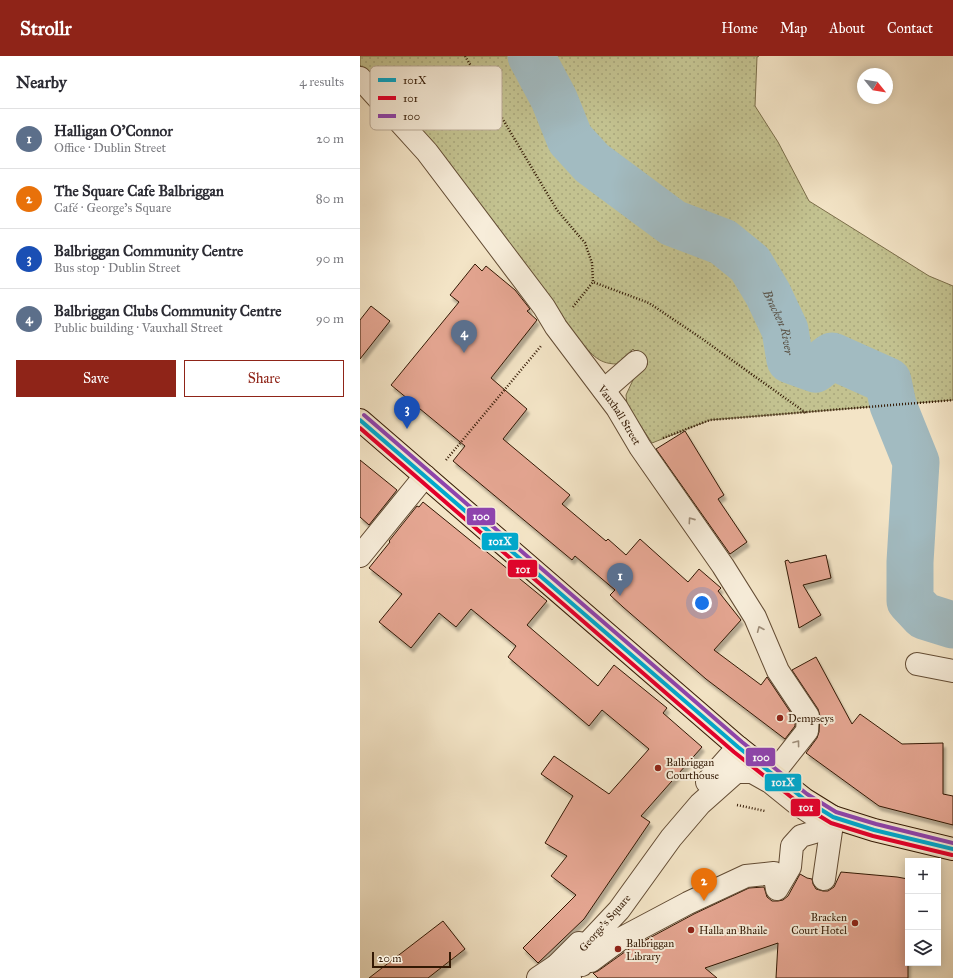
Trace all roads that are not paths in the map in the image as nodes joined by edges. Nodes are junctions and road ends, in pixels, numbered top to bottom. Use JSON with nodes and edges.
{"nodes":[{"id":1,"x":360,"y":78,"type":"edge"},
{"id":2,"x":370,"y":89,"type":"edge"},
{"id":3,"x":407,"y":130,"type":"edge"},
{"id":4,"x":636,"y":362,"type":"dead end"},
{"id":5,"x":604,"y":390,"type":"junction"},
{"id":6,"x":360,"y":420,"type":"edge"},
{"id":7,"x":425,"y":476,"type":"junction"},
{"id":8,"x":360,"y":556,"type":"edge"},
{"id":9,"x":917,"y":664,"type":"dead end"},
{"id":10,"x":953,"y":671,"type":"edge"},
{"id":11,"x":738,"y":747,"type":"junction"},
{"id":12,"x":773,"y":774,"type":"junction"},
{"id":13,"x":832,"y":822,"type":"junction"},
{"id":14,"x":953,"y":849,"type":"edge"},
{"id":15,"x":824,"y":879,"type":"dead end"},
{"id":16,"x":563,"y":972,"type":"edge"},
{"id":17,"x":538,"y":978,"type":"edge"}],
"edges":[{"from":1,"to":2,"type":"street","name":"Vauxhall Street"},
{"from":3,"to":5,"type":"street","name":"Vauxhall Street"},
{"from":4,"to":5,"type":"street"},
{"from":12,"to":5,"type":"street","name":"Vauxhall Street","one_way":true},
{"from":6,"to":7,"type":"main road"},
{"from":7,"to":8,"type":"street"},
{"from":7,"to":11,"type":"main road"},
{"from":9,"to":10,"type":"street"},
{"from":11,"to":12,"type":"main road"},
{"from":11,"to":16,"type":"street","name":"George's Square"},
{"from":12,"to":13,"type":"main road"},
{"from":13,"to":13,"type":"street","name":"George's Square"},
{"from":13,"to":14,"type":"main road"},
{"from":13,"to":15,"type":"street"},
{"from":16,"to":17,"type":"street","name":"George's Square"}]}
